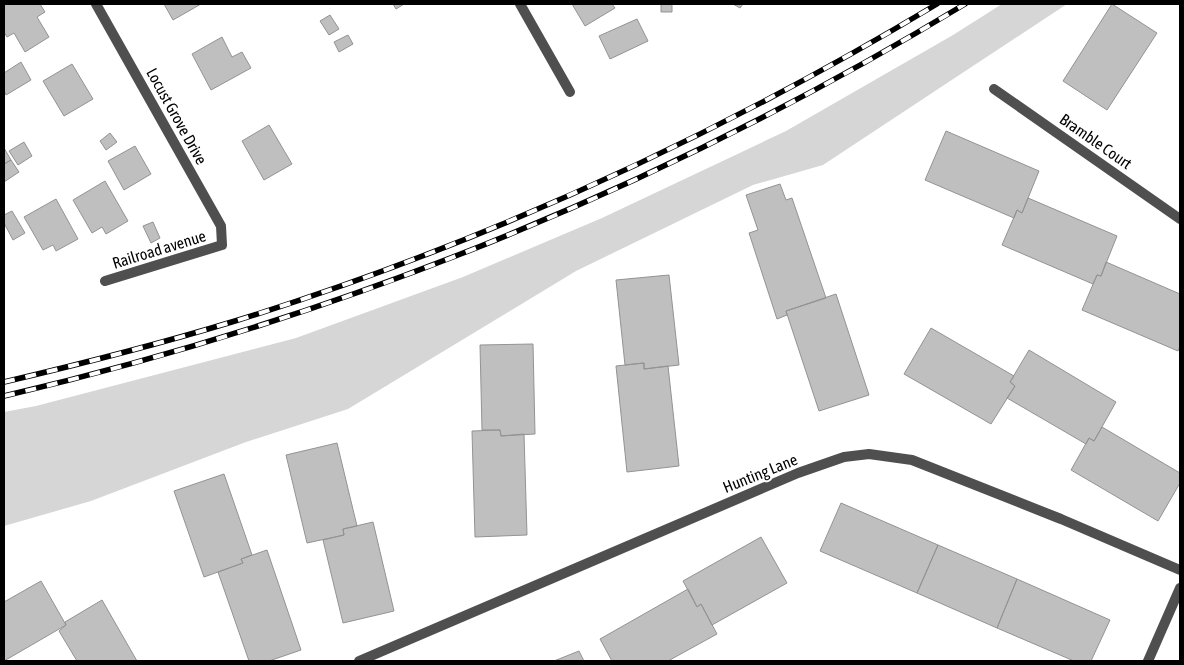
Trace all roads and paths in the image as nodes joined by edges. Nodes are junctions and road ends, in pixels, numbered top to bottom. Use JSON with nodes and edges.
{"nodes":[{"id":1,"x":96,"y":4,"type":"edge"},
{"id":2,"x":520,"y":4,"type":"edge"},
{"id":3,"x":994,"y":89,"type":"dead end"},
{"id":4,"x":570,"y":92,"type":"dead end"},
{"id":5,"x":1180,"y":219,"type":"edge"},
{"id":6,"x":222,"y":246,"type":"joint"},
{"id":7,"x":105,"y":281,"type":"dead end"},
{"id":8,"x":1180,"y":570,"type":"edge"},
{"id":9,"x":1180,"y":588,"type":"edge"},
{"id":10,"x":359,"y":661,"type":"edge"},
{"id":11,"x":1148,"y":661,"type":"edge"}],
"edges":[{"from":1,"to":6,"type":"street","name":"Locust Grove Drive"},
{"from":2,"to":4,"type":"street"},
{"from":3,"to":5,"type":"street","name":"Bramble Court"},
{"from":6,"to":7,"type":"street","name":"Railroad avenue"},
{"from":8,"to":10,"type":"street","name":"Hunting Lane"},
{"from":9,"to":11,"type":"street"}]}
